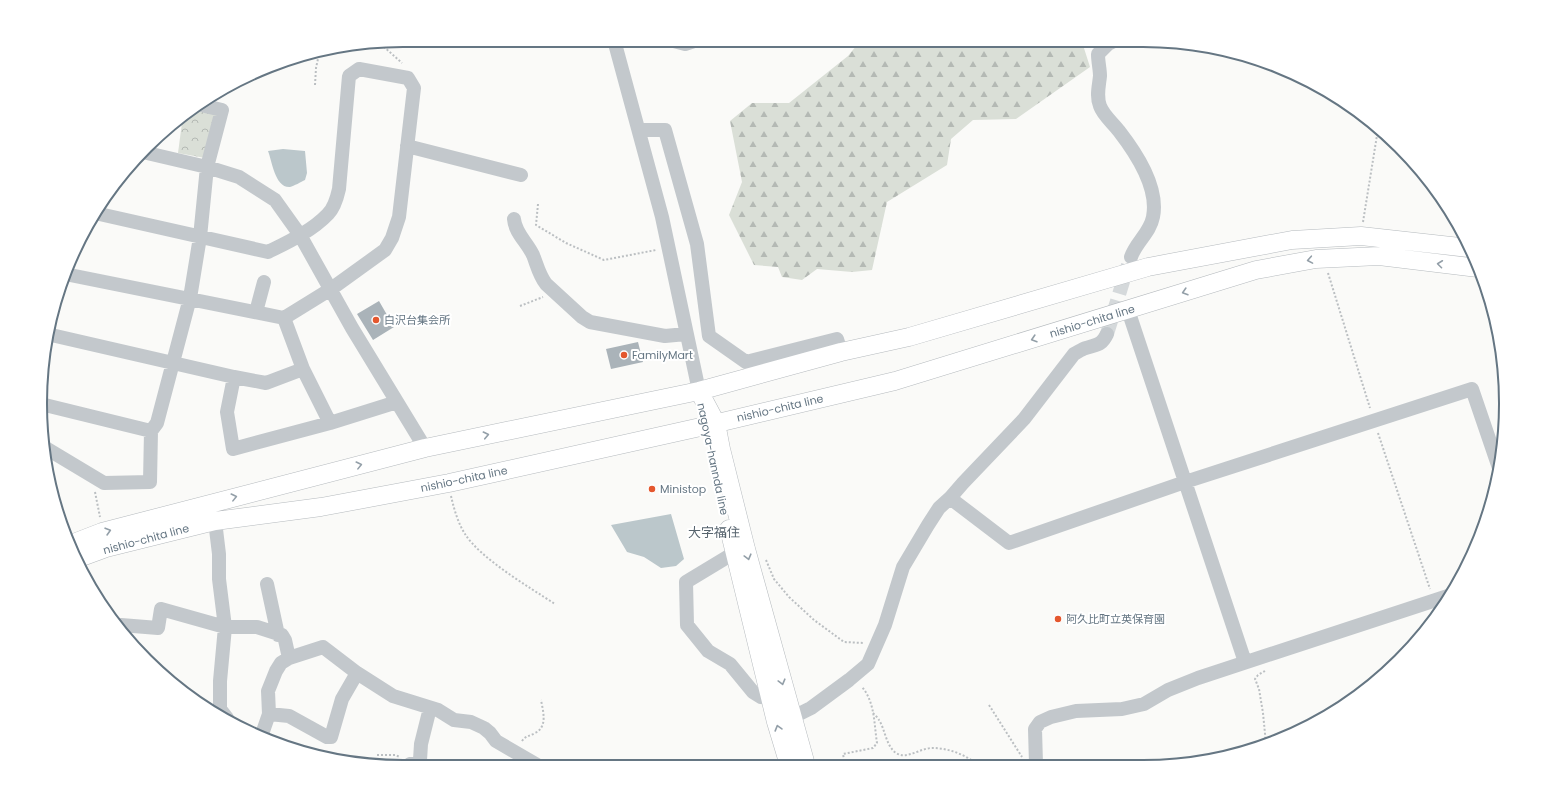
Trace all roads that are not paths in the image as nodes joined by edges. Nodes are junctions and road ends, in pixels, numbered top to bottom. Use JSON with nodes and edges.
{"nodes":[{"id":1,"x":616,"y":47,"type":"edge"},
{"id":2,"x":1105,"y":47,"type":"edge"},
{"id":3,"x":206,"y":106,"type":"edge"},
{"id":4,"x":639,"y":130,"type":"junction"},
{"id":5,"x":407,"y":146,"type":"junction"},
{"id":6,"x":149,"y":153,"type":"edge"},
{"id":7,"x":207,"y":168,"type":"junction"},
{"id":8,"x":521,"y":175,"type":"dead end"},
{"id":9,"x":101,"y":214,"type":"edge"},
{"id":10,"x":514,"y":218,"type":"dead end"},
{"id":11,"x":300,"y":235,"type":"junction"},
{"id":12,"x":200,"y":237,"type":"junction"},
{"id":13,"x":1463,"y":247,"type":"edge"},
{"id":14,"x":1131,"y":257,"type":"tunnel mouth"},
{"id":15,"x":1472,"y":267,"type":"edge"},
{"id":16,"x":71,"y":275,"type":"edge"},
{"id":17,"x":264,"y":282,"type":"dead end"},
{"id":18,"x":331,"y":290,"type":"junction"},
{"id":19,"x":190,"y":298,"type":"junction"},
{"id":20,"x":1128,"y":310,"type":"junction"},
{"id":21,"x":256,"y":312,"type":"junction"},
{"id":22,"x":284,"y":318,"type":"junction"},
{"id":23,"x":686,"y":334,"type":"junction"},
{"id":24,"x":1107,"y":334,"type":"tunnel mouth"},
{"id":25,"x":54,"y":336,"type":"edge"},
{"id":26,"x":841,"y":352,"type":"junction"},
{"id":27,"x":172,"y":363,"type":"junction"},
{"id":28,"x":303,"y":369,"type":"junction"},
{"id":29,"x":234,"y":377,"type":"junction"},
{"id":30,"x":699,"y":391,"type":"junction"},
{"id":31,"x":397,"y":402,"type":"junction"},
{"id":32,"x":47,"y":404,"type":"edge"},
{"id":33,"x":330,"y":423,"type":"junction"},
{"id":34,"x":711,"y":425,"type":"junction"},
{"id":35,"x":152,"y":430,"type":"junction"},
{"id":36,"x":425,"y":448,"type":"junction"},
{"id":37,"x":50,"y":451,"type":"edge"},
{"id":38,"x":1495,"y":456,"type":"edge"},
{"id":39,"x":1185,"y":482,"type":"junction"},
{"id":40,"x":950,"y":498,"type":"junction"},
{"id":41,"x":215,"y":521,"type":"junction"},
{"id":42,"x":75,"y":542,"type":"edge"},
{"id":43,"x":734,"y":553,"type":"junction"},
{"id":44,"x":82,"y":557,"type":"edge"},
{"id":45,"x":267,"y":584,"type":"dead end"},
{"id":46,"x":1435,"y":606,"type":"edge"},
{"id":47,"x":124,"y":625,"type":"edge"},
{"id":48,"x":225,"y":627,"type":"junction"},
{"id":49,"x":278,"y":635,"type":"junction"},
{"id":50,"x":289,"y":658,"type":"junction"},
{"id":51,"x":1245,"y":662,"type":"junction"},
{"id":52,"x":357,"y":673,"type":"junction"},
{"id":53,"x":770,"y":698,"type":"junction"},
{"id":54,"x":430,"y":708,"type":"junction"},
{"id":55,"x":221,"y":710,"type":"edge"},
{"id":56,"x":269,"y":714,"type":"junction"},
{"id":57,"x":793,"y":717,"type":"junction"},
{"id":58,"x":263,"y":731,"type":"edge"},
{"id":59,"x":420,"y":760,"type":"edge"},
{"id":60,"x":526,"y":760,"type":"edge"},
{"id":61,"x":788,"y":760,"type":"edge"},
{"id":62,"x":805,"y":760,"type":"edge"},
{"id":63,"x":1036,"y":760,"type":"edge"}],
"edges":[{"from":1,"to":4,"type":"street"},
{"from":2,"to":14,"type":"street"},
{"from":3,"to":7,"type":"street"},
{"from":4,"to":23,"type":"street"},
{"from":4,"to":26,"type":"street"},
{"from":5,"to":8,"type":"street"},
{"from":5,"to":11,"type":"street"},
{"from":5,"to":18,"type":"street"},
{"from":6,"to":7,"type":"street"},
{"from":7,"to":11,"type":"street"},
{"from":7,"to":12,"type":"street"},
{"from":9,"to":12,"type":"street"},
{"from":10,"to":23,"type":"street"},
{"from":11,"to":12,"type":"street"},
{"from":11,"to":18,"type":"street"},
{"from":12,"to":19,"type":"street"},
{"from":13,"to":26,"type":"main road","name":"nishio-chita line"},
{"from":15,"to":20,"type":"main road","name":"nishio-chita line","one_way":true},
{"from":16,"to":19,"type":"street"},
{"from":17,"to":21,"type":"street"},
{"from":18,"to":22,"type":"street"},
{"from":18,"to":31,"type":"street"},
{"from":19,"to":21,"type":"street"},
{"from":19,"to":27,"type":"street"},
{"from":20,"to":34,"type":"main road","name":"nishio-chita line","one_way":true},
{"from":20,"to":39,"type":"street"},
{"from":21,"to":22,"type":"street"},
{"from":22,"to":28,"type":"street"},
{"from":23,"to":30,"type":"street"},
{"from":24,"to":40,"type":"street"},
{"from":25,"to":27,"type":"street"},
{"from":26,"to":30,"type":"main road","name":"nishio-chita line"},
{"from":27,"to":29,"type":"street"},
{"from":27,"to":35,"type":"street"},
{"from":28,"to":29,"type":"street"},
{"from":28,"to":33,"type":"street"},
{"from":29,"to":33,"type":"street"},
{"from":30,"to":34,"type":"main road","name":"nagoya-hannda line"},
{"from":36,"to":30,"type":"main road","name":"nishio-chita line","one_way":true},
{"from":31,"to":33,"type":"street"},
{"from":31,"to":36,"type":"street"},
{"from":32,"to":35,"type":"street"},
{"from":34,"to":41,"type":"main road","name":"nishio-chita line"},
{"from":34,"to":43,"type":"main road","name":"nagoya-hannda line"},
{"from":34,"to":57,"type":"main road","name":"nagoya-hannda line","one_way":true},
{"from":35,"to":37,"type":"street"},
{"from":42,"to":36,"type":"main road","name":"nishio-chita line","one_way":true},
{"from":38,"to":39,"type":"street"},
{"from":39,"to":40,"type":"street"},
{"from":39,"to":51,"type":"street"},
{"from":40,"to":57,"type":"street"},
{"from":41,"to":44,"type":"main road","name":"nishio-chita line"},
{"from":41,"to":48,"type":"street"},
{"from":43,"to":53,"type":"main road","name":"nagoya-hannda line"},
{"from":43,"to":53,"type":"street"},
{"from":45,"to":49,"type":"street"},
{"from":46,"to":51,"type":"street"},
{"from":47,"to":48,"type":"street"},
{"from":48,"to":49,"type":"street"},
{"from":48,"to":55,"type":"street"},
{"from":49,"to":50,"type":"street"},
{"from":50,"to":52,"type":"street"},
{"from":50,"to":56,"type":"street"},
{"from":51,"to":63,"type":"street"},
{"from":52,"to":54,"type":"street"},
{"from":52,"to":56,"type":"street"},
{"from":61,"to":53,"type":"main road","name":"nagoya-hannda line","one_way":true},
{"from":54,"to":59,"type":"street"},
{"from":54,"to":60,"type":"street"},
{"from":56,"to":58,"type":"street"},
{"from":57,"to":62,"type":"main road","name":"nagoya-hannda line"}]}
